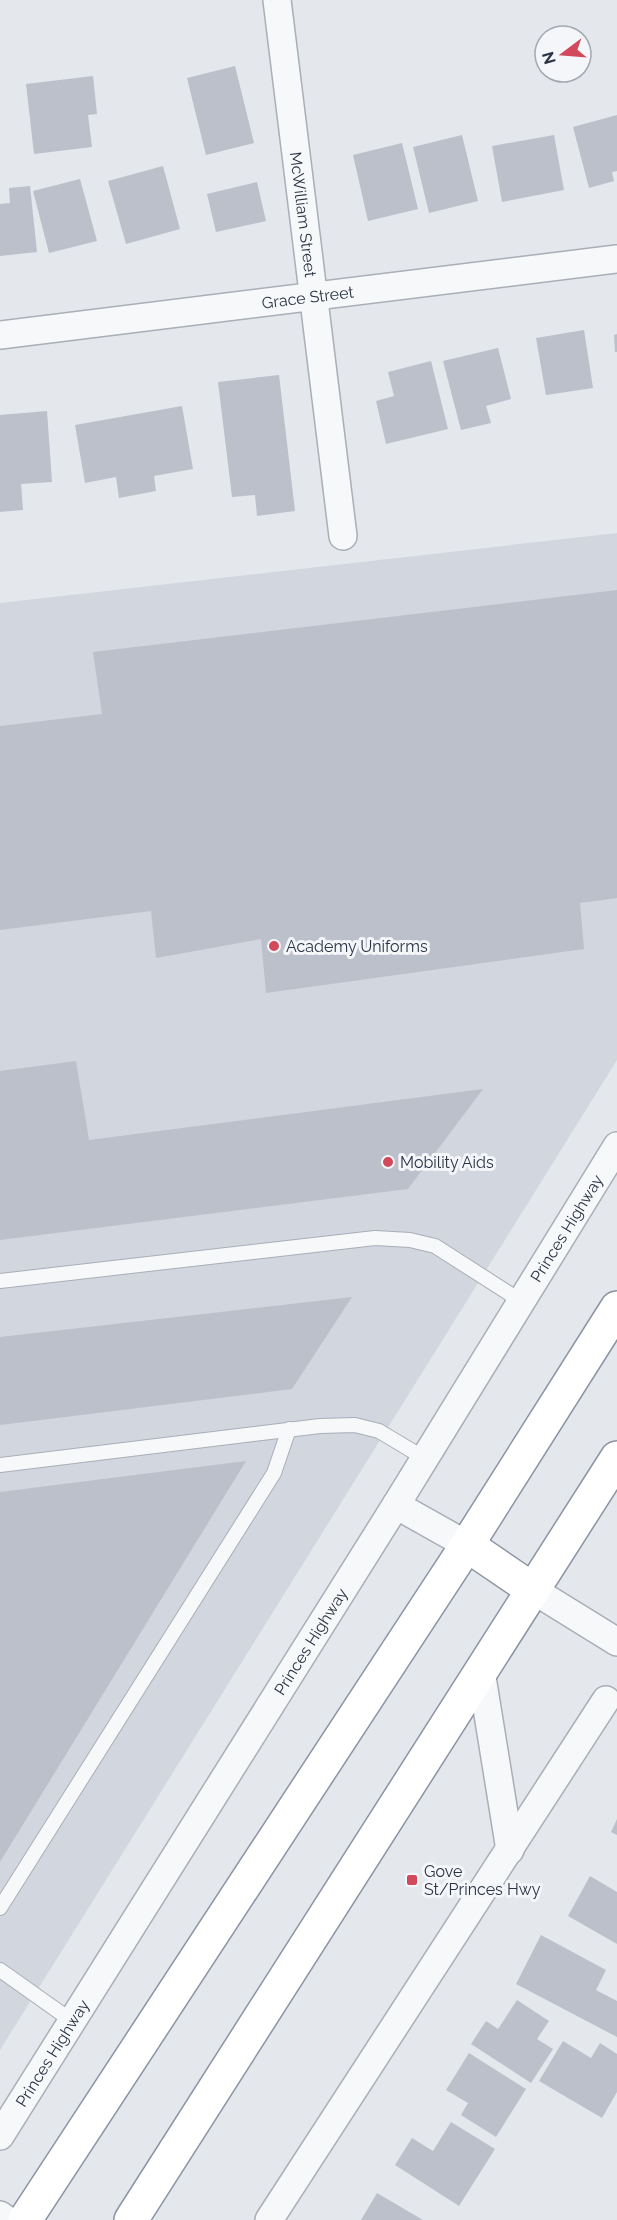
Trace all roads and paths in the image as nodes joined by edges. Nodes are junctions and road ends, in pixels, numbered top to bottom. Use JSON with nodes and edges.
{"nodes":[{"id":1,"x":277,"y":0,"type":"edge"},
{"id":2,"x":617,"y":259,"type":"edge"},
{"id":3,"x":315,"y":297,"type":"junction"},
{"id":4,"x":0,"y":335,"type":"edge"},
{"id":5,"x":342,"y":536,"type":"dead end"},
{"id":6,"x":617,"y":1146,"type":"edge"},
{"id":7,"x":0,"y":1281,"type":"edge"},
{"id":8,"x":521,"y":1301,"type":"junction"},
{"id":9,"x":617,"y":1308,"type":"edge"},
{"id":10,"x":289,"y":1429,"type":"junction"},
{"id":11,"x":424,"y":1458,"type":"junction"},
{"id":12,"x":617,"y":1458,"type":"edge"},
{"id":13,"x":0,"y":1464,"type":"edge"},
{"id":14,"x":603,"y":1497,"type":"edge"},
{"id":15,"x":396,"y":1505,"type":"junction"},
{"id":16,"x":467,"y":1545,"type":"junction"},
{"id":17,"x":533,"y":1590,"type":"junction"},
{"id":18,"x":617,"y":1642,"type":"edge"},
{"id":19,"x":481,"y":1671,"type":"junction"},
{"id":20,"x":606,"y":1700,"type":"dead end"},
{"id":21,"x":510,"y":1851,"type":"junction"},
{"id":22,"x":0,"y":1908,"type":"edge"},
{"id":23,"x":0,"y":1970,"type":"edge"},
{"id":24,"x":72,"y":2021,"type":"junction"},
{"id":25,"x":0,"y":2136,"type":"edge"},
{"id":26,"x":0,"y":2215,"type":"edge"},
{"id":27,"x":7,"y":2220,"type":"edge"},
{"id":28,"x":25,"y":2220,"type":"edge"},
{"id":29,"x":131,"y":2220,"type":"edge"},
{"id":30,"x":269,"y":2220,"type":"edge"}],
"edges":[{"from":1,"to":3,"type":"street","name":"McWilliam Street"},
{"from":2,"to":3,"type":"street","name":"Grace Street"},
{"from":3,"to":4,"type":"street","name":"Grace Street"},
{"from":3,"to":5,"type":"street","name":"McWilliam Street"},
{"from":6,"to":8,"type":"street","name":"Princes Highway"},
{"from":7,"to":8,"type":"lane"},
{"from":8,"to":11,"type":"street","name":"Princes Highway"},
{"from":9,"to":16,"type":"highway"},
{"from":10,"to":11,"type":"lane"},
{"from":10,"to":13,"type":"lane"},
{"from":10,"to":22,"type":"lane"},
{"from":11,"to":15,"type":"street","name":"Princes Highway"},
{"from":12,"to":14,"type":"highway"},
{"from":14,"to":17,"type":"highway"},
{"from":15,"to":16,"type":"street"},
{"from":15,"to":24,"type":"street","name":"Princes Highway"},
{"from":16,"to":17,"type":"highway"},
{"from":16,"to":28,"type":"highway"},
{"from":17,"to":18,"type":"street"},
{"from":17,"to":19,"type":"highway"},
{"from":19,"to":21,"type":"street"},
{"from":19,"to":29,"type":"highway"},
{"from":20,"to":21,"type":"street"},
{"from":21,"to":30,"type":"street"},
{"from":23,"to":24,"type":"lane"},
{"from":24,"to":25,"type":"street","name":"Princes Highway"},
{"from":26,"to":27,"type":"street"}]}
